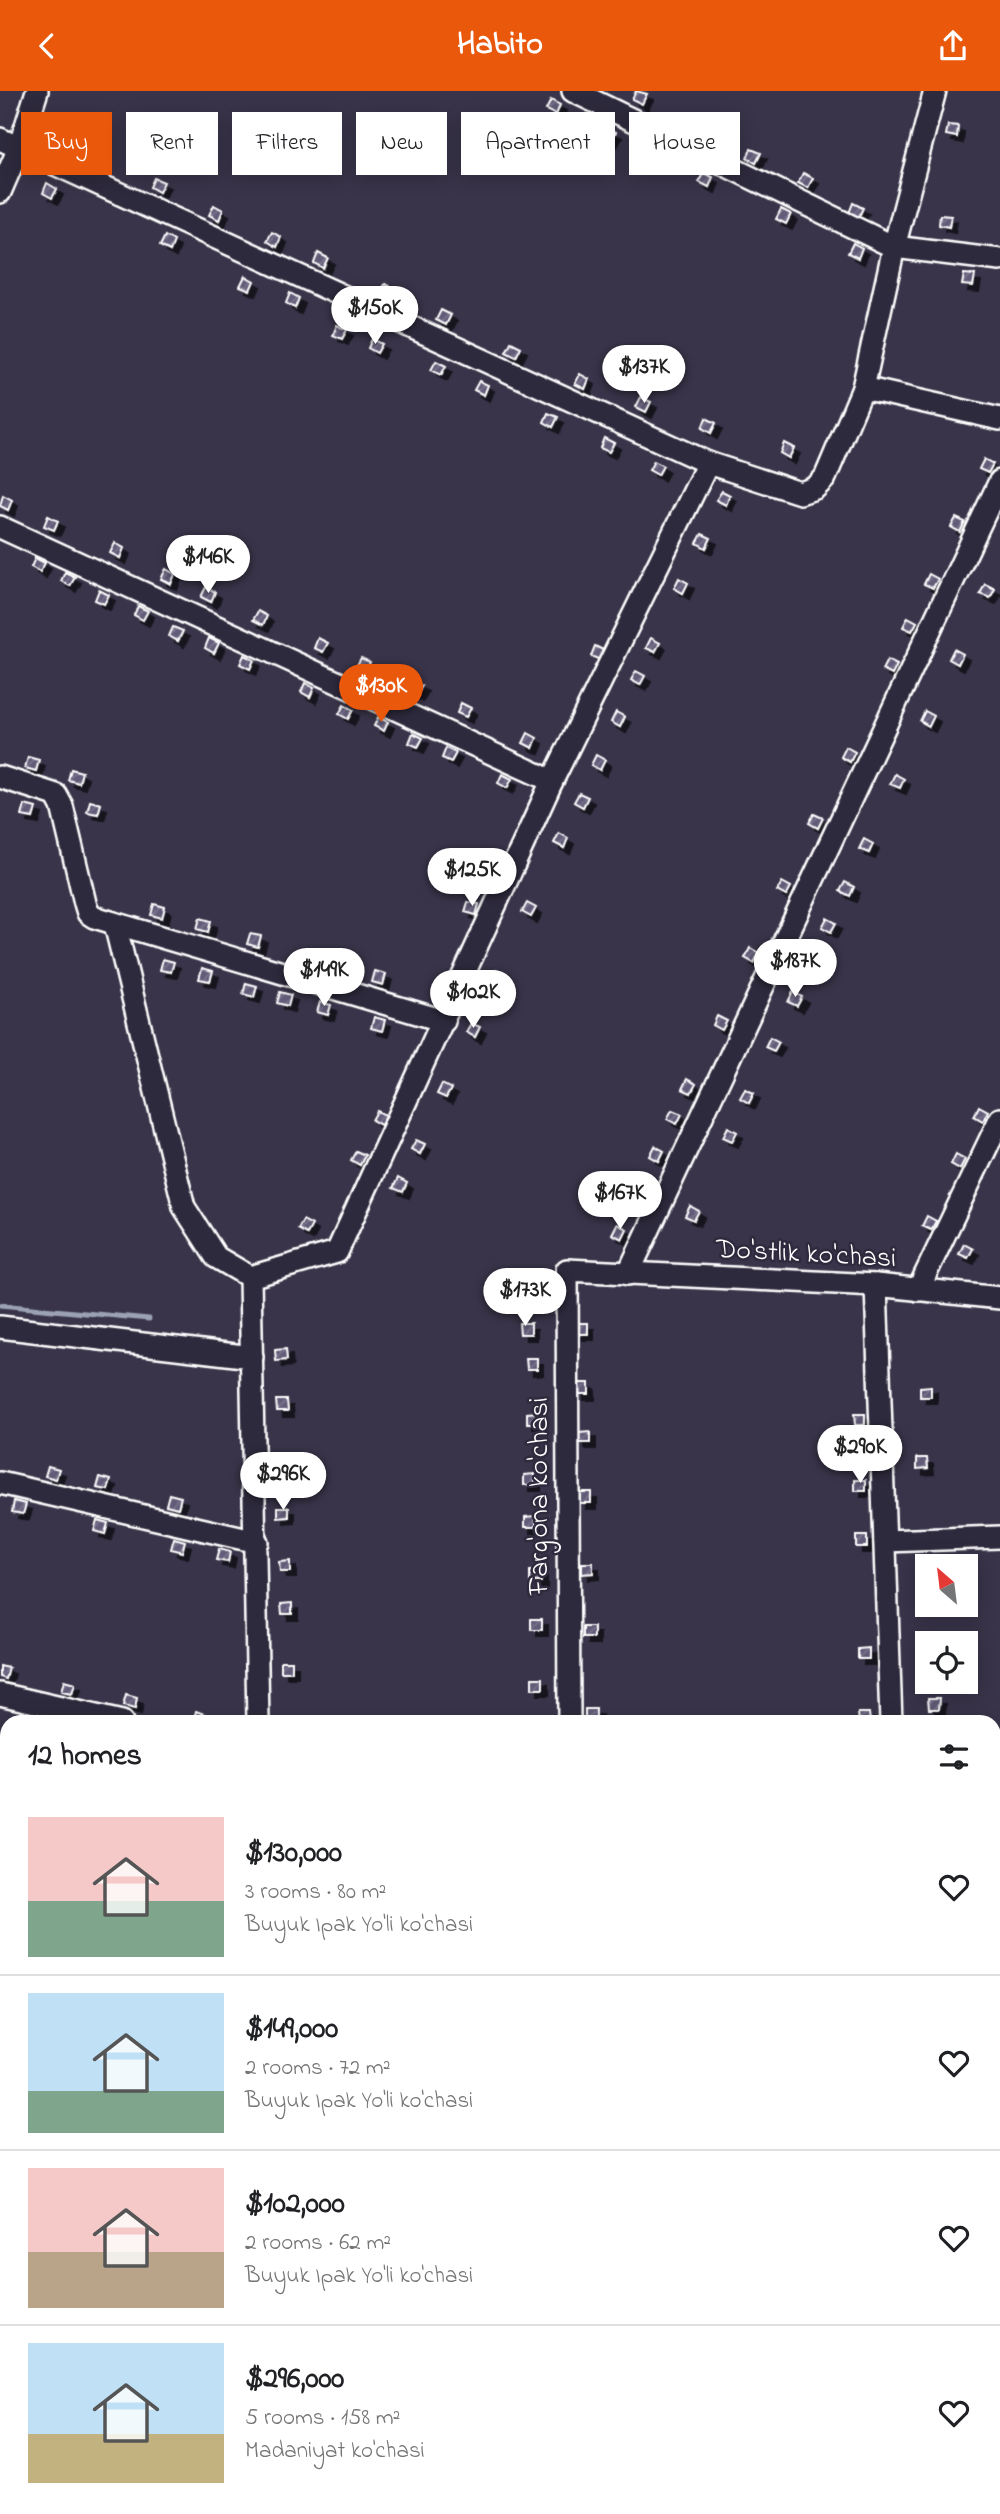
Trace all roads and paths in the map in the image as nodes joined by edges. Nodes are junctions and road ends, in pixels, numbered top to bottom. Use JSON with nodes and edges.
{"nodes":[{"id":1,"x":37,"y":91,"type":"edge"},
{"id":2,"x":573,"y":91,"type":"edge"},
{"id":3,"x":935,"y":91,"type":"edge"},
{"id":4,"x":10,"y":144,"type":"edge"},
{"id":5,"x":0,"y":193,"type":"edge"},
{"id":6,"x":894,"y":247,"type":"junction"},
{"id":7,"x":1000,"y":260,"type":"edge"},
{"id":8,"x":863,"y":388,"type":"junction"},
{"id":9,"x":1000,"y":419,"type":"edge"},
{"id":10,"x":708,"y":463,"type":"junction"},
{"id":11,"x":1000,"y":481,"type":"edge"},
{"id":12,"x":0,"y":527,"type":"edge"},
{"id":13,"x":0,"y":777,"type":"edge"},
{"id":14,"x":552,"y":781,"type":"junction"},
{"id":15,"x":116,"y":924,"type":"junction"},
{"id":16,"x":443,"y":1021,"type":"junction"},
{"id":17,"x":1000,"y":1119,"type":"edge"},
{"id":18,"x":567,"y":1271,"type":"joint"},
{"id":19,"x":628,"y":1274,"type":"junction"},
{"id":20,"x":250,"y":1277,"type":"junction"},
{"id":21,"x":876,"y":1285,"type":"junction"},
{"id":22,"x":918,"y":1290,"type":"junction"},
{"id":23,"x":1000,"y":1298,"type":"edge"},
{"id":24,"x":0,"y":1327,"type":"edge"},
{"id":25,"x":252,"y":1357,"type":"junction"},
{"id":26,"x":0,"y":1483,"type":"edge"},
{"id":27,"x":1000,"y":1537,"type":"edge"},
{"id":28,"x":885,"y":1541,"type":"junction"},
{"id":29,"x":257,"y":1542,"type":"junction"},
{"id":30,"x":0,"y":1694,"type":"edge"},
{"id":31,"x":92,"y":1715,"type":"edge"},
{"id":32,"x":258,"y":1715,"type":"edge"},
{"id":33,"x":569,"y":1715,"type":"edge"},
{"id":34,"x":891,"y":1715,"type":"edge"}],
"edges":[{"from":1,"to":4,"type":"street"},
{"from":2,"to":6,"type":"street"},
{"from":3,"to":6,"type":"street"},
{"from":4,"to":5,"type":"street"},
{"from":4,"to":10,"type":"street"},
{"from":6,"to":7,"type":"street"},
{"from":6,"to":8,"type":"street"},
{"from":8,"to":9,"type":"street"},
{"from":8,"to":10,"type":"street"},
{"from":10,"to":14,"type":"street"},
{"from":11,"to":19,"type":"street"},
{"from":12,"to":14,"type":"street"},
{"from":13,"to":15,"type":"street"},
{"from":14,"to":16,"type":"street"},
{"from":15,"to":16,"type":"street"},
{"from":15,"to":20,"type":"street"},
{"from":16,"to":20,"type":"street"},
{"from":17,"to":22,"type":"street"},
{"from":18,"to":19,"type":"street","name":"Do'stlik ko'chasi"},
{"from":18,"to":33,"type":"street","name":"Farg'ona ko'chasi"},
{"from":19,"to":21,"type":"street","name":"Do'stlik ko'chasi"},
{"from":20,"to":25,"type":"street"},
{"from":21,"to":22,"type":"street","name":"Do'stlik ko'chasi"},
{"from":21,"to":28,"type":"street"},
{"from":22,"to":23,"type":"street","name":"Do'stlik ko'chasi"},
{"from":24,"to":25,"type":"street"},
{"from":25,"to":29,"type":"street"},
{"from":26,"to":29,"type":"street"},
{"from":27,"to":28,"type":"street"},
{"from":28,"to":34,"type":"street"},
{"from":29,"to":32,"type":"street"},
{"from":30,"to":31,"type":"street"}]}
